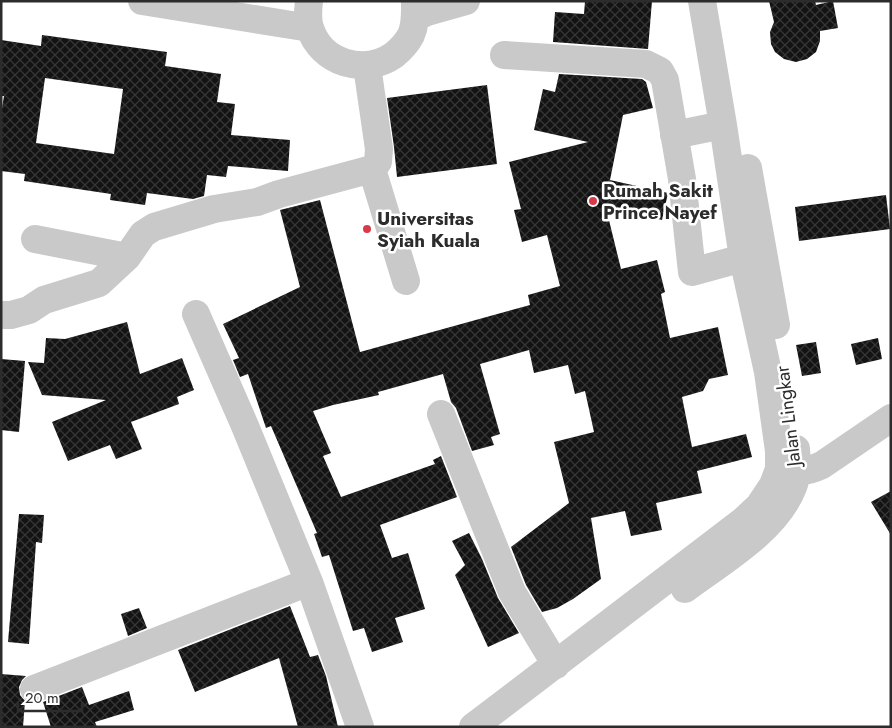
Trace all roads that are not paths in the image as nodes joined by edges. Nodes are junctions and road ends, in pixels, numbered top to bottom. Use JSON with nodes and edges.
{"nodes":[{"id":1,"x":142,"y":1,"type":"edge"},
{"id":2,"x":466,"y":1,"type":"edge"},
{"id":3,"x":702,"y":1,"type":"edge"},
{"id":4,"x":718,"y":1,"type":"edge"},
{"id":5,"x":415,"y":9,"type":"edge"},
{"id":6,"x":309,"y":14,"type":"edge"},
{"id":7,"x":504,"y":55,"type":"dead end"},
{"id":8,"x":367,"y":66,"type":"junction"},
{"id":9,"x":723,"y":125,"type":"junction"},
{"id":10,"x":674,"y":135,"type":"junction"},
{"id":11,"x":372,"y":169,"type":"junction"},
{"id":12,"x":35,"y":239,"type":"dead end"},
{"id":13,"x":753,"y":256,"type":"junction"},
{"id":14,"x":127,"y":257,"type":"junction"},
{"id":15,"x":406,"y":281,"type":"dead end"},
{"id":16,"x":196,"y":314,"type":"dead end"},
{"id":17,"x":1,"y":315,"type":"edge"},
{"id":18,"x":442,"y":414,"type":"dead end"},
{"id":19,"x":890,"y":419,"type":"edge"},
{"id":20,"x":788,"y":471,"type":"junction"},
{"id":21,"x":309,"y":582,"type":"junction"},
{"id":22,"x":556,"y":665,"type":"junction"},
{"id":23,"x":34,"y":689,"type":"dead end"},
{"id":24,"x":360,"y":727,"type":"edge"},
{"id":25,"x":473,"y":727,"type":"edge"},
{"id":26,"x":502,"y":727,"type":"edge"}],
"edges":[{"from":1,"to":6,"type":"street"},
{"from":2,"to":5,"type":"street"},
{"from":3,"to":9,"type":"street"},
{"from":4,"to":13,"type":"street","name":"Jalan Lingkar"},
{"from":5,"to":8,"type":"street"},
{"from":6,"to":8,"type":"street"},
{"from":7,"to":10,"type":"street"},
{"from":8,"to":11,"type":"street"},
{"from":9,"to":10,"type":"street"},
{"from":9,"to":13,"type":"street"},
{"from":10,"to":13,"type":"street"},
{"from":11,"to":14,"type":"street"},
{"from":11,"to":15,"type":"street"},
{"from":12,"to":14,"type":"street"},
{"from":13,"to":20,"type":"street","name":"Jalan Lingkar"},
{"from":14,"to":17,"type":"street"},
{"from":16,"to":21,"type":"street"},
{"from":18,"to":22,"type":"street"},
{"from":19,"to":20,"type":"street"},
{"from":20,"to":22,"type":"street"},
{"from":20,"to":26,"type":"street","name":"Jalan Lingkar"},
{"from":21,"to":23,"type":"street"},
{"from":21,"to":24,"type":"street"},
{"from":22,"to":25,"type":"street"}]}
